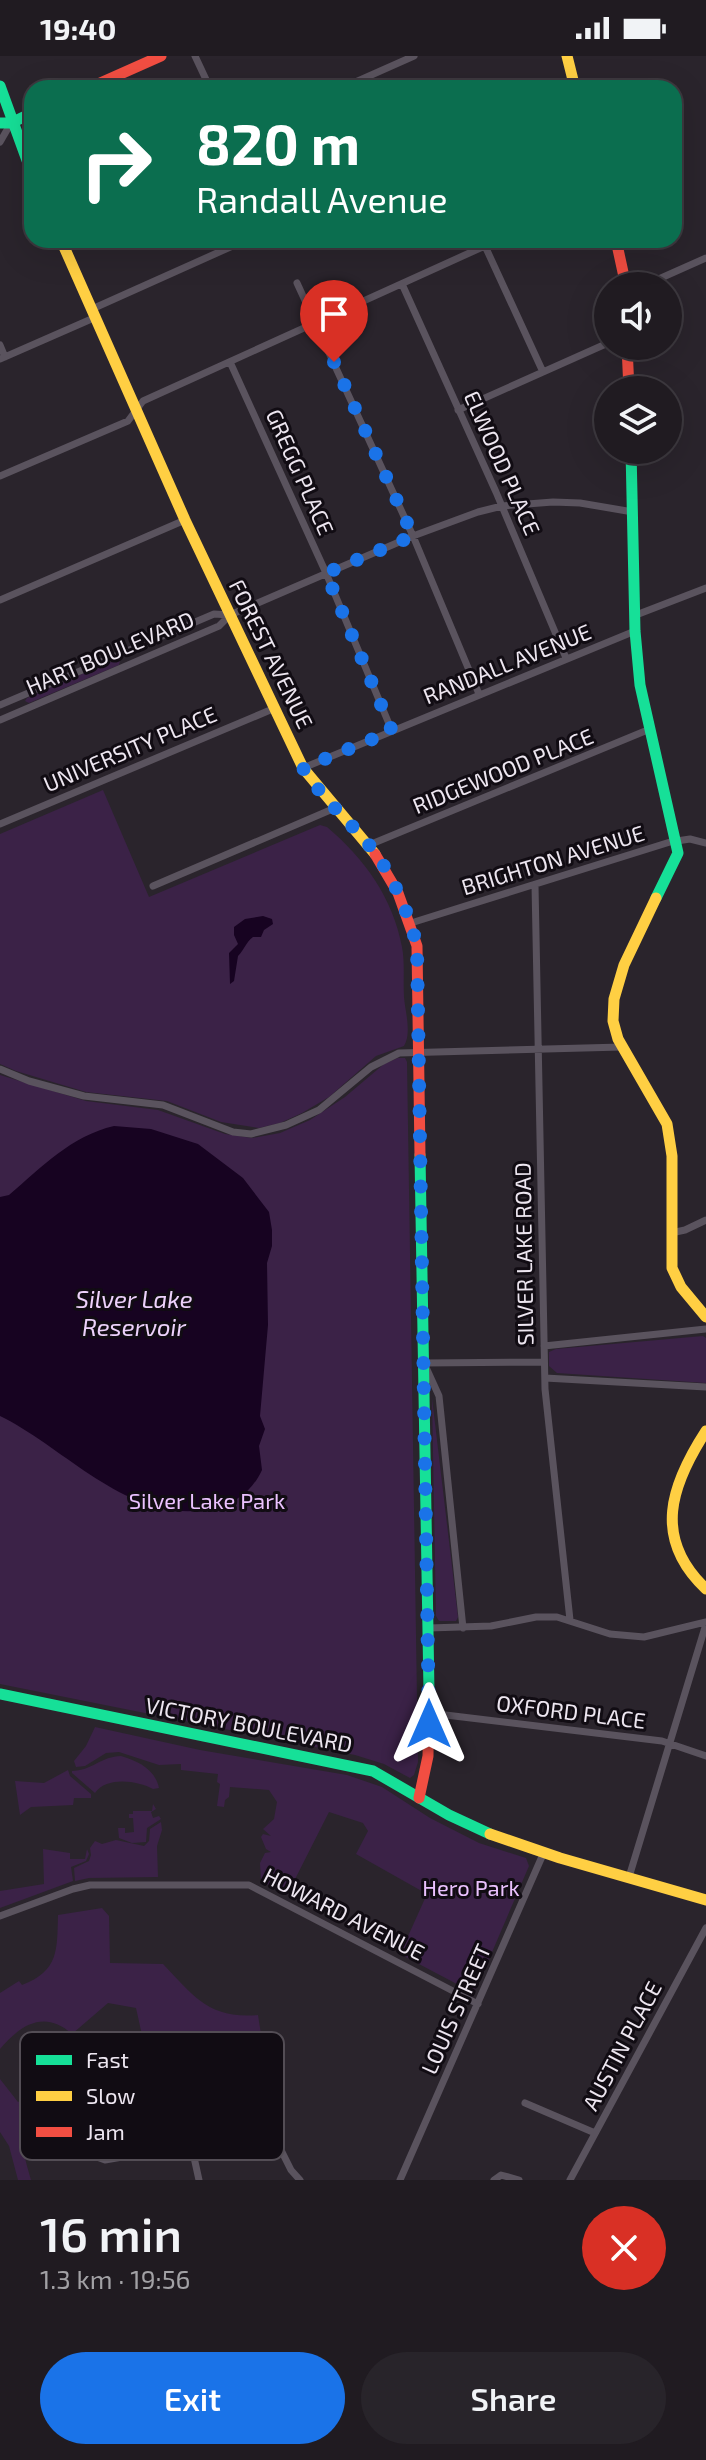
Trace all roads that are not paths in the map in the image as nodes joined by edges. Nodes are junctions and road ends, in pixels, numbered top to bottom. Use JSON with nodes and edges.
{"nodes":[{"id":1,"x":161,"y":56,"type":"edge"},
{"id":2,"x":195,"y":56,"type":"edge"},
{"id":3,"x":414,"y":56,"type":"edge"},
{"id":4,"x":567,"y":56,"type":"edge"},
{"id":5,"x":107,"y":80,"type":"edge"},
{"id":6,"x":206,"y":80,"type":"edge"},
{"id":7,"x":360,"y":80,"type":"edge"},
{"id":8,"x":573,"y":80,"type":"edge"},
{"id":9,"x":0,"y":86,"type":"edge"},
{"id":10,"x":3,"y":102,"type":"edge"},
{"id":11,"x":6,"y":123,"type":"edge"},
{"id":12,"x":0,"y":142,"type":"edge"},
{"id":13,"x":24,"y":158,"type":"edge"},
{"id":14,"x":65,"y":248,"type":"edge"},
{"id":15,"x":229,"y":248,"type":"edge"},
{"id":16,"x":481,"y":248,"type":"edge"},
{"id":17,"x":486,"y":248,"type":"edge"},
{"id":18,"x":618,"y":248,"type":"edge"},
{"id":19,"x":706,"y":258,"type":"edge"},
{"id":20,"x":623,"y":272,"type":"edge"},
{"id":21,"x":674,"y":272,"type":"edge"},
{"id":22,"x":297,"y":283,"type":"dead end"},
{"id":23,"x":402,"y":284,"type":"junction"},
{"id":24,"x":94,"y":313,"type":"junction"},
{"id":25,"x":316,"y":323,"type":"junction"},
{"id":26,"x":0,"y":345,"type":"edge"},
{"id":27,"x":594,"y":349,"type":"edge"},
{"id":28,"x":2,"y":358,"type":"edge"},
{"id":29,"x":230,"y":362,"type":"junction"},
{"id":30,"x":543,"y":372,"type":"junction"},
{"id":31,"x":135,"y":410,"type":"junction"},
{"id":32,"x":458,"y":410,"type":"junction"},
{"id":33,"x":631,"y":464,"type":"edge"},
{"id":34,"x":0,"y":476,"type":"edge"},
{"id":35,"x":502,"y":506,"type":"junction"},
{"id":36,"x":633,"y":512,"type":"junction"},
{"id":37,"x":185,"y":520,"type":"junction"},
{"id":38,"x":413,"y":536,"type":"junction"},
{"id":39,"x":326,"y":573,"type":"junction"},
{"id":40,"x":706,"y":588,"type":"edge"},
{"id":41,"x":0,"y":600,"type":"edge"},
{"id":42,"x":230,"y":615,"type":"junction"},
{"id":43,"x":636,"y":615,"type":"junction"},
{"id":44,"x":635,"y":631,"type":"junction"},
{"id":45,"x":566,"y":658,"type":"junction"},
{"id":46,"x":479,"y":694,"type":"junction"},
{"id":47,"x":0,"y":705,"type":"edge"},
{"id":48,"x":275,"y":708,"type":"junction"},
{"id":49,"x":0,"y":720,"type":"edge"},
{"id":50,"x":650,"y":729,"type":"junction"},
{"id":51,"x":392,"y":731,"type":"junction"},
{"id":52,"x":303,"y":768,"type":"junction"},
{"id":53,"x":335,"y":808,"type":"junction"},
{"id":54,"x":0,"y":824,"type":"edge"},
{"id":55,"x":675,"y":841,"type":"junction"},
{"id":56,"x":706,"y":843,"type":"edge"},
{"id":57,"x":369,"y":845,"type":"junction"},
{"id":58,"x":535,"y":885,"type":"junction"},
{"id":59,"x":153,"y":886,"type":"dead end"},
{"id":60,"x":411,"y":923,"type":"junction"},
{"id":61,"x":622,"y":1047,"type":"junction"},
{"id":62,"x":538,"y":1050,"type":"junction"},
{"id":63,"x":419,"y":1051,"type":"junction"},
{"id":64,"x":0,"y":1069,"type":"edge"},
{"id":65,"x":706,"y":1220,"type":"edge"},
{"id":66,"x":671,"y":1233,"type":"junction"},
{"id":67,"x":706,"y":1317,"type":"edge"},
{"id":68,"x":706,"y":1329,"type":"edge"},
{"id":69,"x":544,"y":1346,"type":"junction"},
{"id":70,"x":544,"y":1362,"type":"junction"},
{"id":71,"x":424,"y":1363,"type":"junction"},
{"id":72,"x":545,"y":1378,"type":"junction"},
{"id":73,"x":706,"y":1387,"type":"edge"},
{"id":74,"x":706,"y":1431,"type":"edge"},
{"id":75,"x":706,"y":1589,"type":"edge"},
{"id":76,"x":570,"y":1620,"type":"junction"},
{"id":77,"x":706,"y":1623,"type":"edge"},
{"id":78,"x":429,"y":1628,"type":"junction"},
{"id":79,"x":463,"y":1628,"type":"junction"},
{"id":80,"x":0,"y":1694,"type":"edge"},
{"id":81,"x":429,"y":1713,"type":"junction"},
{"id":82,"x":669,"y":1743,"type":"junction"},
{"id":83,"x":706,"y":1756,"type":"edge"},
{"id":84,"x":419,"y":1798,"type":"junction"},
{"id":85,"x":544,"y":1852,"type":"junction"},
{"id":86,"x":629,"y":1877,"type":"junction"},
{"id":87,"x":706,"y":1900,"type":"edge"},
{"id":88,"x":0,"y":1916,"type":"edge"},
{"id":89,"x":706,"y":1928,"type":"edge"},
{"id":90,"x":478,"y":2004,"type":"junction"},
{"id":91,"x":525,"y":2103,"type":"dead end"},
{"id":92,"x":595,"y":2133,"type":"junction"},
{"id":93,"x":284,"y":2156,"type":"edge"},
{"id":94,"x":194,"y":2160,"type":"edge"},
{"id":95,"x":291,"y":2170,"type":"junction"},
{"id":96,"x":498,"y":2178,"type":"edge"},
{"id":97,"x":199,"y":2180,"type":"edge"},
{"id":98,"x":292,"y":2180,"type":"edge"},
{"id":99,"x":300,"y":2180,"type":"edge"},
{"id":100,"x":400,"y":2180,"type":"edge"},
{"id":101,"x":519,"y":2180,"type":"edge"},
{"id":102,"x":570,"y":2180,"type":"edge"}],
"edges":[{"from":1,"to":5,"type":"main road"},
{"from":2,"to":6,"type":"street"},
{"from":3,"to":7,"type":"street"},
{"from":4,"to":8,"type":"main road"},
{"from":9,"to":10,"type":"main road"},
{"from":10,"to":11,"type":"main road"},
{"from":11,"to":12,"type":"street"},
{"from":11,"to":13,"type":"main road"},
{"from":14,"to":24,"type":"main road","name":"FOREST AVENUE"},
{"from":15,"to":24,"type":"street"},
{"from":16,"to":23,"type":"street"},
{"from":17,"to":30,"type":"street"},
{"from":18,"to":20,"type":"main road"},
{"from":19,"to":21,"type":"street"},
{"from":22,"to":25,"type":"street"},
{"from":23,"to":25,"type":"street"},
{"from":23,"to":32,"type":"street","name":"ELWOOD PLACE"},
{"from":24,"to":28,"type":"street"},
{"from":24,"to":31,"type":"main road","name":"FOREST AVENUE"},
{"from":25,"to":29,"type":"street"},
{"from":25,"to":38,"type":"street"},
{"from":26,"to":28,"type":"street"},
{"from":27,"to":30,"type":"street"},
{"from":29,"to":31,"type":"street"},
{"from":29,"to":39,"type":"street","name":"GREGG PLACE"},
{"from":30,"to":32,"type":"street"},
{"from":31,"to":34,"type":"street"},
{"from":31,"to":37,"type":"main road","name":"FOREST AVENUE"},
{"from":32,"to":35,"type":"street","name":"ELWOOD PLACE"},
{"from":33,"to":36,"type":"main road"},
{"from":35,"to":36,"type":"street","name":"HART BOULEVARD"},
{"from":35,"to":38,"type":"street","name":"HART BOULEVARD"},
{"from":35,"to":45,"type":"street","name":"ELWOOD PLACE"},
{"from":36,"to":43,"type":"main road"},
{"from":37,"to":41,"type":"street"},
{"from":37,"to":42,"type":"main road","name":"FOREST AVENUE"},
{"from":38,"to":39,"type":"street","name":"HART BOULEVARD"},
{"from":38,"to":46,"type":"street"},
{"from":39,"to":42,"type":"street","name":"HART BOULEVARD"},
{"from":39,"to":51,"type":"street","name":"GREGG PLACE"},
{"from":40,"to":43,"type":"street"},
{"from":42,"to":47,"type":"street","name":"HART BOULEVARD"},
{"from":42,"to":48,"type":"main road","name":"FOREST AVENUE"},
{"from":42,"to":49,"type":"street","name":"HART BOULEVARD"},
{"from":43,"to":44,"type":"main road"},
{"from":44,"to":45,"type":"street","name":"RANDALL AVENUE"},
{"from":44,"to":50,"type":"main road"},
{"from":45,"to":46,"type":"street","name":"RANDALL AVENUE"},
{"from":46,"to":51,"type":"street","name":"RANDALL AVENUE"},
{"from":48,"to":52,"type":"main road","name":"FOREST AVENUE"},
{"from":48,"to":54,"type":"street","name":"UNIVERSITY PLACE"},
{"from":50,"to":55,"type":"main road"},
{"from":50,"to":57,"type":"street","name":"RIDGEWOOD PLACE"},
{"from":51,"to":52,"type":"street","name":"RANDALL AVENUE"},
{"from":52,"to":53,"type":"main road","name":"FOREST AVENUE"},
{"from":53,"to":57,"type":"main road","name":"FOREST AVENUE"},
{"from":53,"to":59,"type":"street"},
{"from":55,"to":56,"type":"street","name":"BRIGHTON AVENUE"},
{"from":55,"to":58,"type":"street","name":"BRIGHTON AVENUE"},
{"from":55,"to":61,"type":"main road"},
{"from":57,"to":60,"type":"main road","name":"FOREST AVENUE"},
{"from":58,"to":60,"type":"street","name":"BRIGHTON AVENUE"},
{"from":58,"to":62,"type":"street","name":"SILVER LAKE ROAD"},
{"from":60,"to":63,"type":"main road","name":"FOREST AVENUE"},
{"from":61,"to":62,"type":"street"},
{"from":61,"to":66,"type":"main road"},
{"from":62,"to":63,"type":"street"},
{"from":62,"to":69,"type":"street","name":"SILVER LAKE ROAD"},
{"from":63,"to":64,"type":"street"},
{"from":63,"to":71,"type":"main road","name":"FOREST AVENUE"},
{"from":65,"to":66,"type":"street"},
{"from":66,"to":67,"type":"main road"},
{"from":68,"to":69,"type":"street"},
{"from":69,"to":70,"type":"street","name":"SILVER LAKE ROAD"},
{"from":70,"to":71,"type":"street"},
{"from":70,"to":72,"type":"street","name":"SILVER LAKE ROAD"},
{"from":71,"to":78,"type":"main road","name":"FOREST AVENUE"},
{"from":71,"to":79,"type":"street"},
{"from":72,"to":73,"type":"street"},
{"from":72,"to":76,"type":"street","name":"SILVER LAKE ROAD"},
{"from":74,"to":75,"type":"main road"},
{"from":76,"to":77,"type":"street"},
{"from":76,"to":79,"type":"street"},
{"from":77,"to":82,"type":"street"},
{"from":78,"to":79,"type":"street"},
{"from":78,"to":81,"type":"main road","name":"FOREST AVENUE"},
{"from":80,"to":84,"type":"main road","name":"VICTORY BOULEVARD"},
{"from":81,"to":82,"type":"street","name":"OXFORD PLACE"},
{"from":81,"to":84,"type":"main road","name":"FOREST AVENUE"},
{"from":82,"to":83,"type":"street","name":"OXFORD PLACE"},
{"from":82,"to":86,"type":"street"},
{"from":84,"to":85,"type":"main road","name":"VICTORY BOULEVARD"},
{"from":85,"to":86,"type":"main road","name":"VICTORY BOULEVARD"},
{"from":85,"to":90,"type":"street","name":"LOUIS STREET"},
{"from":86,"to":87,"type":"main road","name":"VICTORY BOULEVARD"},
{"from":88,"to":90,"type":"street","name":"HOWARD AVENUE"},
{"from":89,"to":92,"type":"street","name":"AUSTIN PLACE"},
{"from":90,"to":100,"type":"street","name":"LOUIS STREET"},
{"from":91,"to":92,"type":"street"},
{"from":92,"to":102,"type":"street","name":"AUSTIN PLACE"},
{"from":93,"to":95,"type":"street"},
{"from":94,"to":97,"type":"street"},
{"from":95,"to":98,"type":"street"},
{"from":95,"to":99,"type":"street"},
{"from":96,"to":101,"type":"street"}]}
